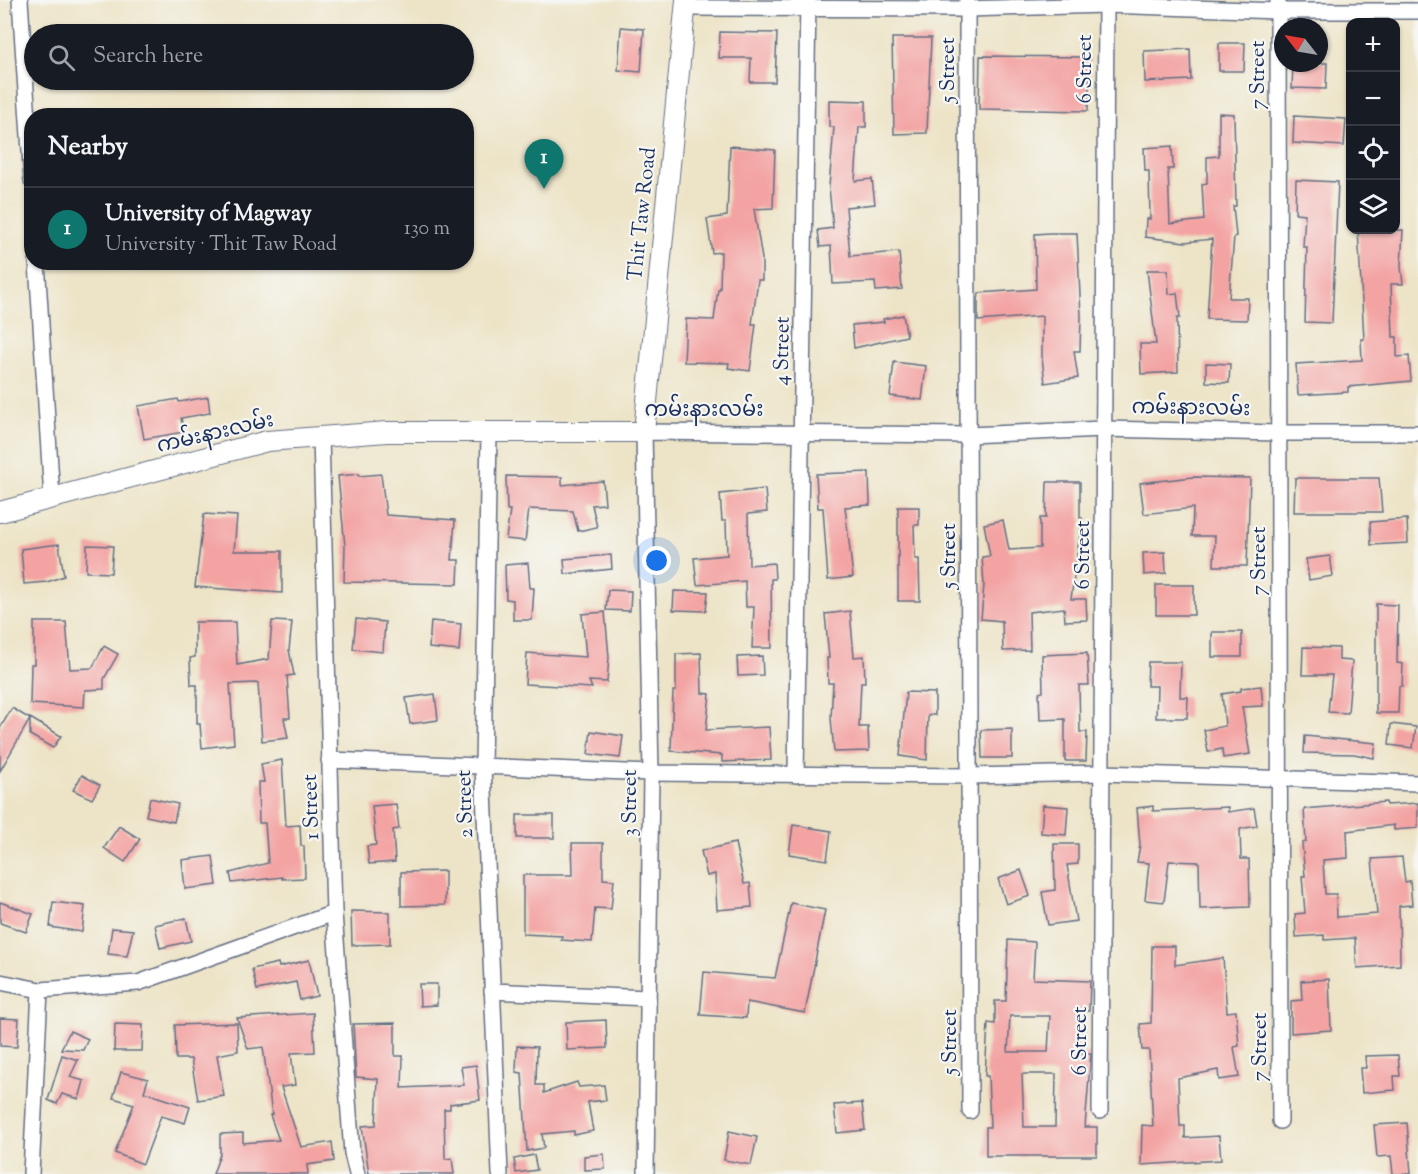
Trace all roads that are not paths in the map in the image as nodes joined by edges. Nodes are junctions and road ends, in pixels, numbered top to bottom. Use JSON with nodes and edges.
{"nodes":[{"id":1,"x":20,"y":0,"type":"edge"},
{"id":2,"x":1106,"y":2,"type":"edge"},
{"id":3,"x":686,"y":4,"type":"edge"},
{"id":4,"x":808,"y":4,"type":"edge"},
{"id":5,"x":967,"y":5,"type":"edge"},
{"id":6,"x":1278,"y":5,"type":"edge"},
{"id":7,"x":1418,"y":11,"type":"edge"},
{"id":8,"x":24,"y":60,"type":"edge"},
{"id":9,"x":26,"y":90,"type":"edge"},
{"id":10,"x":27,"y":108,"type":"edge"},
{"id":11,"x":38,"y":270,"type":"edge"},
{"id":12,"x":1103,"y":429,"type":"junction"},
{"id":13,"x":644,"y":432,"type":"junction"},
{"id":14,"x":489,"y":433,"type":"junction"},
{"id":15,"x":1418,"y":433,"type":"edge"},
{"id":16,"x":801,"y":434,"type":"junction"},
{"id":17,"x":1279,"y":434,"type":"junction"},
{"id":18,"x":968,"y":435,"type":"junction"},
{"id":19,"x":321,"y":437,"type":"junction"},
{"id":20,"x":52,"y":498,"type":"junction"},
{"id":21,"x":0,"y":512,"type":"edge"},
{"id":22,"x":329,"y":760,"type":"junction"},
{"id":23,"x":483,"y":766,"type":"junction"},
{"id":24,"x":651,"y":773,"type":"junction"},
{"id":25,"x":1101,"y":773,"type":"junction"},
{"id":26,"x":796,"y":775,"type":"junction"},
{"id":27,"x":969,"y":776,"type":"junction"},
{"id":28,"x":1279,"y":781,"type":"junction"},
{"id":29,"x":1418,"y":783,"type":"edge"},
{"id":30,"x":334,"y":913,"type":"junction"},
{"id":31,"x":0,"y":982,"type":"edge"},
{"id":32,"x":40,"y":990,"type":"junction"},
{"id":33,"x":492,"y":991,"type":"junction"},
{"id":34,"x":648,"y":998,"type":"junction"},
{"id":35,"x":970,"y":1111,"type":"dead end"},
{"id":36,"x":1100,"y":1111,"type":"dead end"},
{"id":37,"x":1280,"y":1121,"type":"dead end"},
{"id":38,"x":31,"y":1174,"type":"edge"},
{"id":39,"x":357,"y":1174,"type":"edge"},
{"id":40,"x":500,"y":1174,"type":"edge"},
{"id":41,"x":646,"y":1174,"type":"edge"}],
"edges":[{"from":1,"to":8,"type":"street"},
{"from":2,"to":5,"type":"street"},
{"from":2,"to":6,"type":"street"},
{"from":2,"to":12,"type":"street","name":"6 Street"},
{"from":3,"to":4,"type":"street"},
{"from":3,"to":13,"type":"street","name":"Thit Taw Road"},
{"from":4,"to":5,"type":"street"},
{"from":4,"to":16,"type":"street","name":"4 Street"},
{"from":5,"to":18,"type":"street","name":"5 Street"},
{"from":6,"to":7,"type":"street"},
{"from":6,"to":17,"type":"street","name":"7 Street"},
{"from":9,"to":10,"type":"street"},
{"from":11,"to":20,"type":"street"},
{"from":12,"to":17,"type":"street","name":"ကမ်းနားလမ်း"},
{"from":12,"to":18,"type":"street","name":"ကမ်းနားလမ်း"},
{"from":12,"to":25,"type":"street","name":"6 Street"},
{"from":13,"to":14,"type":"street","name":"ကမ်းနားလမ်း"},
{"from":13,"to":16,"type":"street","name":"ကမ်းနားလမ်း"},
{"from":13,"to":24,"type":"street","name":"3 Street"},
{"from":14,"to":19,"type":"street","name":"ကမ်းနားလမ်း"},
{"from":14,"to":23,"type":"street","name":"2 Street"},
{"from":15,"to":17,"type":"street","name":"ကမ်းနားလမ်း"},
{"from":16,"to":18,"type":"street","name":"ကမ်းနားလမ်း"},
{"from":16,"to":26,"type":"street","name":"4 Street"},
{"from":17,"to":28,"type":"street","name":"7 Street"},
{"from":18,"to":27,"type":"street","name":"5 Street"},
{"from":19,"to":20,"type":"street","name":"ကမ်းနားလမ်း"},
{"from":19,"to":22,"type":"street","name":"1 Street"},
{"from":20,"to":21,"type":"street","name":"ကမ်းနားလမ်း"},
{"from":22,"to":23,"type":"street"},
{"from":22,"to":30,"type":"street","name":"1 Street"},
{"from":23,"to":24,"type":"street"},
{"from":23,"to":33,"type":"street","name":"2 Street"},
{"from":24,"to":26,"type":"street"},
{"from":24,"to":34,"type":"street","name":"3 Street"},
{"from":25,"to":27,"type":"street"},
{"from":25,"to":28,"type":"street"},
{"from":25,"to":36,"type":"street","name":"6 Street"},
{"from":26,"to":27,"type":"street"},
{"from":27,"to":35,"type":"street","name":"5 Street"},
{"from":28,"to":29,"type":"street"},
{"from":28,"to":37,"type":"street","name":"7 Street"},
{"from":30,"to":32,"type":"street"},
{"from":30,"to":39,"type":"street","name":"1 Street"},
{"from":31,"to":32,"type":"street"},
{"from":32,"to":38,"type":"street"},
{"from":33,"to":34,"type":"street"},
{"from":33,"to":40,"type":"street","name":"2 Street"},
{"from":34,"to":41,"type":"street","name":"3 Street"}]}
